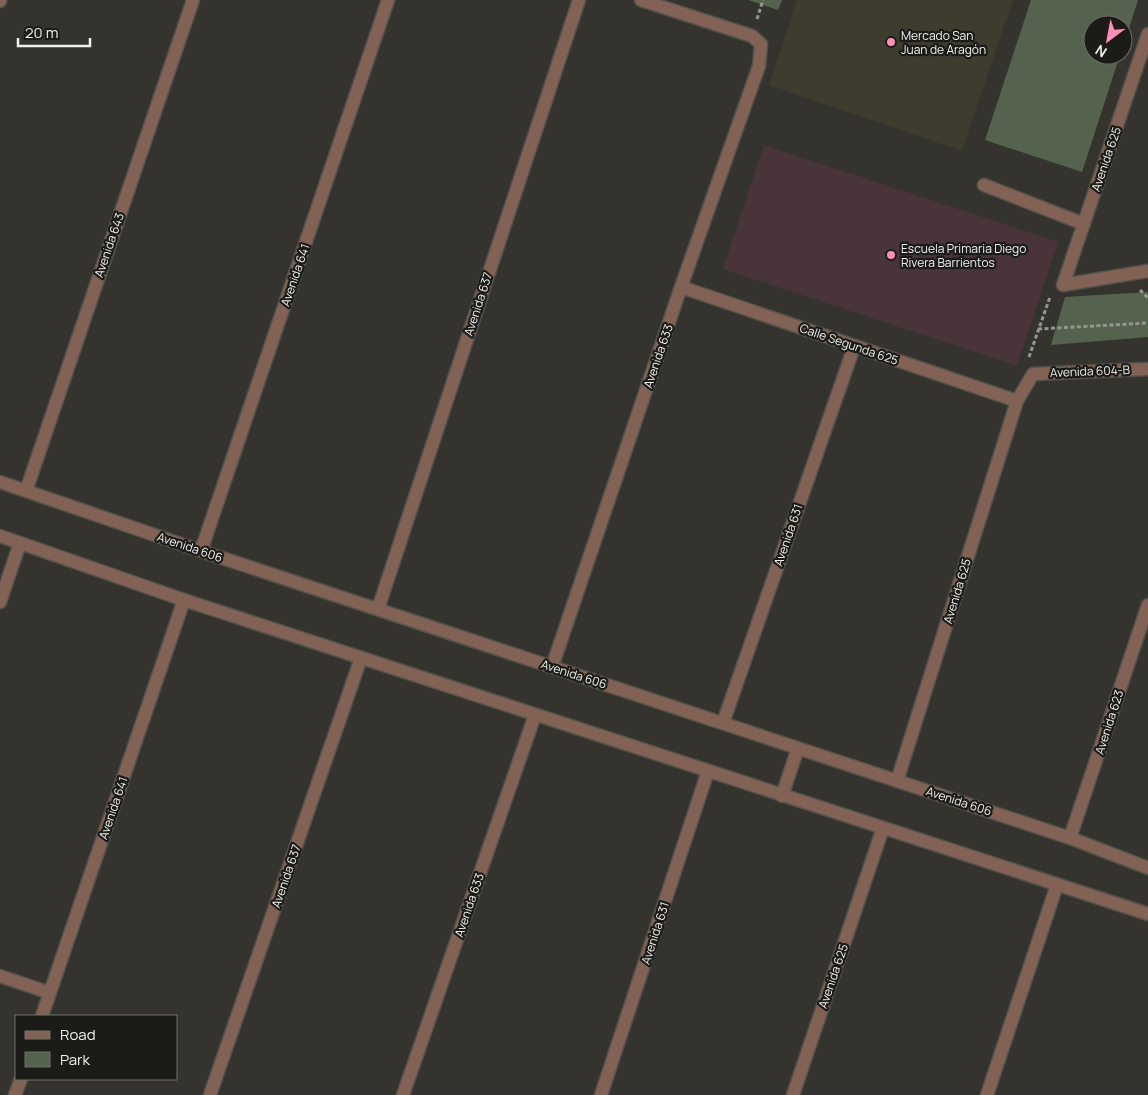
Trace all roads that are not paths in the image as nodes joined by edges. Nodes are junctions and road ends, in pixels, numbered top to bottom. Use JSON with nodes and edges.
{"nodes":[{"id":1,"x":193,"y":0,"type":"edge"},
{"id":2,"x":388,"y":0,"type":"edge"},
{"id":3,"x":579,"y":0,"type":"edge"},
{"id":4,"x":641,"y":0,"type":"edge"},
{"id":5,"x":1148,"y":34,"type":"edge"},
{"id":6,"x":984,"y":185,"type":"dead end"},
{"id":7,"x":1084,"y":224,"type":"junction"},
{"id":8,"x":1148,"y":271,"type":"edge"},
{"id":9,"x":681,"y":287,"type":"junction"},
{"id":10,"x":854,"y":347,"type":"junction"},
{"id":11,"x":1148,"y":369,"type":"edge"},
{"id":12,"x":1017,"y":400,"type":"junction"},
{"id":13,"x":0,"y":482,"type":"edge"},
{"id":14,"x":26,"y":491,"type":"junction"},
{"id":15,"x":0,"y":536,"type":"edge"},
{"id":16,"x":20,"y":543,"type":"junction"},
{"id":17,"x":201,"y":551,"type":"junction"},
{"id":18,"x":184,"y":600,"type":"junction"},
{"id":19,"x":0,"y":602,"type":"edge"},
{"id":20,"x":1148,"y":605,"type":"edge"},
{"id":21,"x":378,"y":609,"type":"junction"},
{"id":22,"x":361,"y":658,"type":"junction"},
{"id":23,"x":552,"y":667,"type":"junction"},
{"id":24,"x":535,"y":715,"type":"junction"},
{"id":25,"x":723,"y":724,"type":"junction"},
{"id":26,"x":798,"y":748,"type":"junction"},
{"id":27,"x":708,"y":771,"type":"junction"},
{"id":28,"x":897,"y":781,"type":"junction"},
{"id":29,"x":782,"y":796,"type":"junction"},
{"id":30,"x":883,"y":828,"type":"junction"},
{"id":31,"x":1070,"y":838,"type":"junction"},
{"id":32,"x":1148,"y":868,"type":"edge"},
{"id":33,"x":1057,"y":885,"type":"junction"},
{"id":34,"x":1148,"y":914,"type":"edge"},
{"id":35,"x":0,"y":976,"type":"edge"},
{"id":36,"x":50,"y":993,"type":"junction"},
{"id":37,"x":42,"y":1015,"type":"edge"},
{"id":38,"x":21,"y":1080,"type":"edge"},
{"id":39,"x":15,"y":1095,"type":"edge"},
{"id":40,"x":210,"y":1095,"type":"edge"},
{"id":41,"x":403,"y":1095,"type":"edge"},
{"id":42,"x":601,"y":1095,"type":"edge"},
{"id":43,"x":793,"y":1095,"type":"edge"},
{"id":44,"x":987,"y":1095,"type":"edge"}],
"edges":[{"from":1,"to":14,"type":"street","name":"Avenida 643"},
{"from":2,"to":17,"type":"street","name":"Avenida 641"},
{"from":3,"to":21,"type":"street","name":"Avenida 637"},
{"from":4,"to":9,"type":"street","name":"Avenida 633"},
{"from":5,"to":7,"type":"street","name":"Avenida 625"},
{"from":6,"to":7,"type":"street"},
{"from":7,"to":8,"type":"street","name":"Avenida 625"},
{"from":9,"to":10,"type":"street","name":"Calle Segunda 625"},
{"from":9,"to":23,"type":"street","name":"Avenida 633"},
{"from":10,"to":12,"type":"street","name":"Calle Segunda 625"},
{"from":10,"to":25,"type":"street","name":"Avenida 631"},
{"from":11,"to":12,"type":"street","name":"Avenida 604-B"},
{"from":12,"to":28,"type":"street","name":"Avenida 625"},
{"from":13,"to":14,"type":"street","name":"Avenida 606"},
{"from":14,"to":17,"type":"street","name":"Avenida 606"},
{"from":15,"to":16,"type":"street"},
{"from":16,"to":18,"type":"street"},
{"from":16,"to":19,"type":"street"},
{"from":17,"to":21,"type":"street","name":"Avenida 606"},
{"from":18,"to":22,"type":"street"},
{"from":18,"to":36,"type":"street","name":"Avenida 641"},
{"from":20,"to":31,"type":"street","name":"Avenida 623"},
{"from":21,"to":23,"type":"street","name":"Avenida 606"},
{"from":22,"to":24,"type":"street"},
{"from":22,"to":40,"type":"street","name":"Avenida 637"},
{"from":23,"to":25,"type":"street","name":"Avenida 606"},
{"from":24,"to":27,"type":"street"},
{"from":24,"to":41,"type":"street","name":"Avenida 633"},
{"from":25,"to":26,"type":"street","name":"Avenida 606"},
{"from":26,"to":28,"type":"street","name":"Avenida 606"},
{"from":26,"to":29,"type":"street"},
{"from":27,"to":29,"type":"street"},
{"from":27,"to":42,"type":"street","name":"Avenida 631"},
{"from":28,"to":31,"type":"street","name":"Avenida 606"},
{"from":29,"to":30,"type":"street"},
{"from":30,"to":33,"type":"street"},
{"from":30,"to":43,"type":"street","name":"Avenida 625"},
{"from":31,"to":32,"type":"street","name":"Avenida 606"},
{"from":33,"to":34,"type":"street"},
{"from":33,"to":44,"type":"street"},
{"from":35,"to":36,"type":"street"},
{"from":36,"to":37,"type":"street","name":"Avenida 641"},
{"from":38,"to":39,"type":"street"}]}
